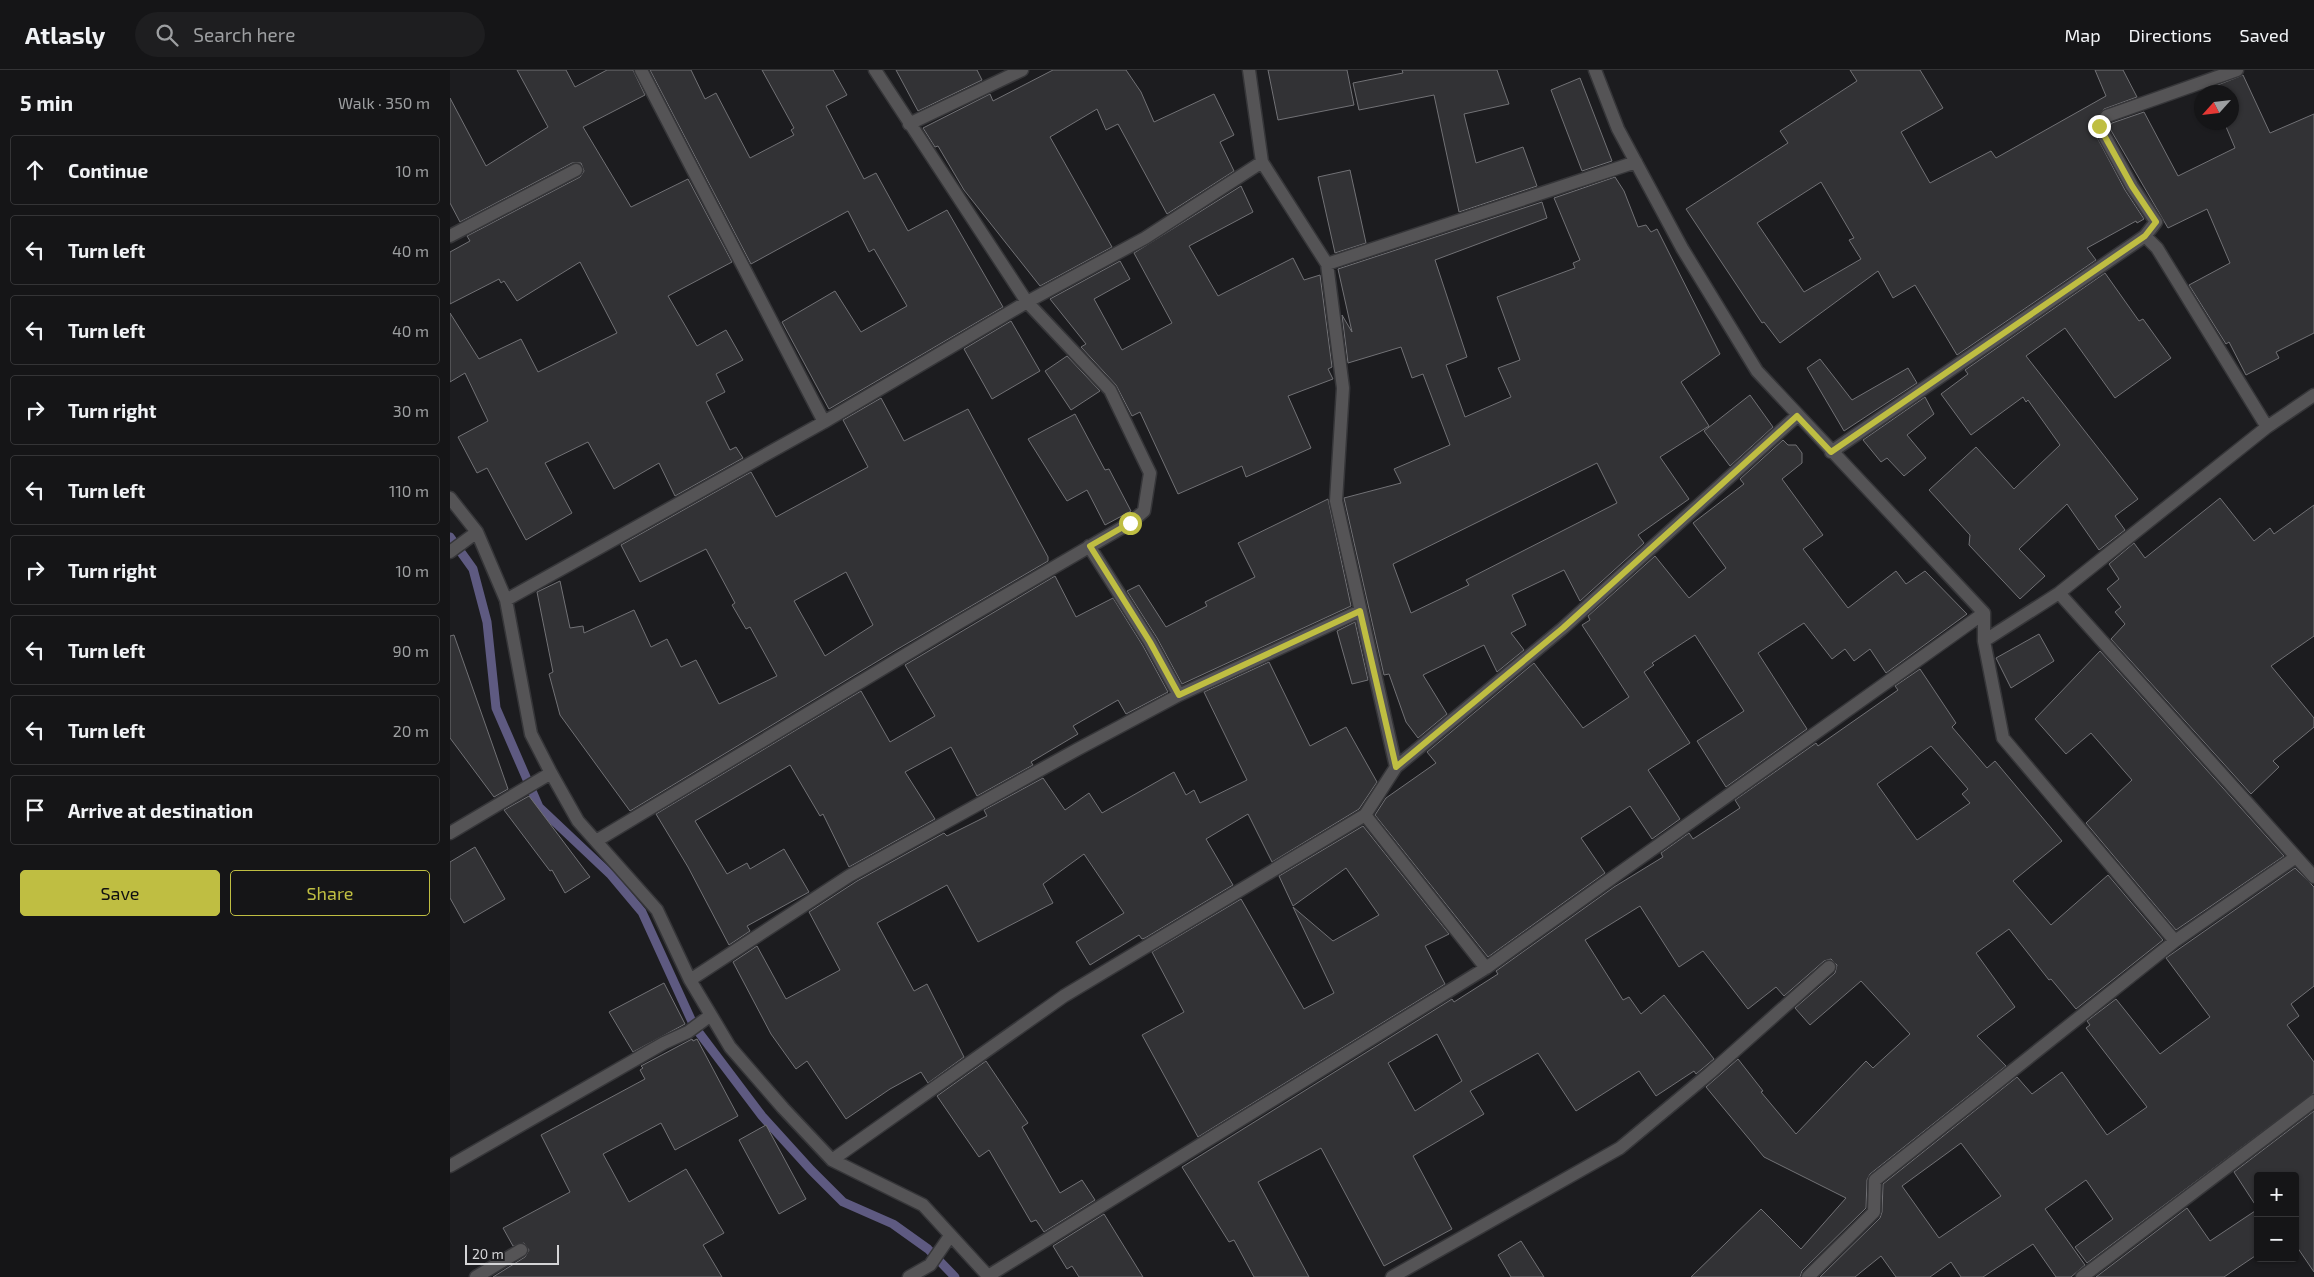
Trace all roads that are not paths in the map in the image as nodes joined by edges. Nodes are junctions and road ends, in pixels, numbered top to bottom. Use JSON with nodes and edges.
{"nodes":[{"id":1,"x":641,"y":70,"type":"edge"},
{"id":2,"x":875,"y":70,"type":"edge"},
{"id":3,"x":1022,"y":70,"type":"edge"},
{"id":4,"x":1249,"y":70,"type":"edge"},
{"id":5,"x":1595,"y":70,"type":"edge"},
{"id":6,"x":2237,"y":70,"type":"edge"},
{"id":7,"x":909,"y":124,"type":"junction"},
{"id":8,"x":1262,"y":162,"type":"junction"},
{"id":9,"x":1636,"y":162,"type":"junction"},
{"id":10,"x":576,"y":170,"type":"dead end"},
{"id":11,"x":450,"y":236,"type":"edge"},
{"id":12,"x":2145,"y":236,"type":"junction"},
{"id":13,"x":1327,"y":264,"type":"junction"},
{"id":14,"x":1027,"y":302,"type":"junction"},
{"id":15,"x":2314,"y":394,"type":"edge"},
{"id":16,"x":1797,"y":416,"type":"junction"},
{"id":17,"x":824,"y":422,"type":"junction"},
{"id":18,"x":2267,"y":427,"type":"junction"},
{"id":19,"x":1831,"y":452,"type":"junction"},
{"id":20,"x":450,"y":498,"type":"edge"},
{"id":21,"x":477,"y":532,"type":"junction"},
{"id":22,"x":1090,"y":546,"type":"junction"},
{"id":23,"x":450,"y":552,"type":"edge"},
{"id":24,"x":2058,"y":593,"type":"junction"},
{"id":25,"x":506,"y":600,"type":"junction"},
{"id":26,"x":1360,"y":611,"type":"junction"},
{"id":27,"x":1984,"y":613,"type":"junction"},
{"id":28,"x":1984,"y":641,"type":"junction"},
{"id":29,"x":1179,"y":695,"type":"junction"},
{"id":30,"x":1396,"y":767,"type":"junction"},
{"id":31,"x":551,"y":773,"type":"junction"},
{"id":32,"x":1365,"y":815,"type":"junction"},
{"id":33,"x":450,"y":833,"type":"edge"},
{"id":34,"x":596,"y":841,"type":"junction"},
{"id":35,"x":2296,"y":856,"type":"junction"},
{"id":36,"x":2314,"y":877,"type":"edge"},
{"id":37,"x":2175,"y":941,"type":"junction"},
{"id":38,"x":1829,"y":967,"type":"dead end"},
{"id":39,"x":1486,"y":968,"type":"junction"},
{"id":40,"x":690,"y":980,"type":"junction"},
{"id":41,"x":707,"y":1018,"type":"junction"},
{"id":42,"x":2314,"y":1101,"type":"edge"},
{"id":43,"x":832,"y":1160,"type":"junction"},
{"id":44,"x":450,"y":1166,"type":"edge"},
{"id":45,"x":950,"y":1236,"type":"junction"},
{"id":46,"x":521,"y":1250,"type":"dead end"},
{"id":47,"x":989,"y":1276,"type":"edge"},
{"id":48,"x":2084,"y":1276,"type":"edge"},
{"id":49,"x":476,"y":1277,"type":"edge"},
{"id":50,"x":909,"y":1277,"type":"edge"},
{"id":51,"x":1392,"y":1277,"type":"edge"},
{"id":52,"x":1808,"y":1277,"type":"edge"}],
"edges":[{"from":1,"to":17,"type":"street"},
{"from":2,"to":7,"type":"street"},
{"from":3,"to":7,"type":"street"},
{"from":4,"to":8,"type":"street"},
{"from":5,"to":9,"type":"street"},
{"from":6,"to":12,"type":"street"},
{"from":7,"to":14,"type":"street"},
{"from":8,"to":13,"type":"street"},
{"from":8,"to":14,"type":"street"},
{"from":9,"to":13,"type":"street"},
{"from":9,"to":16,"type":"street"},
{"from":10,"to":11,"type":"street"},
{"from":12,"to":18,"type":"street"},
{"from":12,"to":19,"type":"street"},
{"from":13,"to":26,"type":"street"},
{"from":14,"to":17,"type":"street"},
{"from":14,"to":22,"type":"street"},
{"from":15,"to":18,"type":"street"},
{"from":16,"to":19,"type":"street"},
{"from":16,"to":30,"type":"street"},
{"from":17,"to":25,"type":"street"},
{"from":18,"to":24,"type":"street"},
{"from":19,"to":27,"type":"street"},
{"from":20,"to":21,"type":"street"},
{"from":21,"to":23,"type":"street"},
{"from":21,"to":25,"type":"street"},
{"from":22,"to":29,"type":"street"},
{"from":22,"to":34,"type":"street"},
{"from":24,"to":28,"type":"street"},
{"from":24,"to":35,"type":"street"},
{"from":25,"to":31,"type":"street"},
{"from":26,"to":29,"type":"street"},
{"from":26,"to":30,"type":"street"},
{"from":27,"to":28,"type":"street"},
{"from":27,"to":39,"type":"street"},
{"from":28,"to":37,"type":"street"},
{"from":29,"to":40,"type":"street"},
{"from":30,"to":32,"type":"street"},
{"from":31,"to":33,"type":"street"},
{"from":31,"to":34,"type":"street"},
{"from":32,"to":39,"type":"street"},
{"from":32,"to":43,"type":"street"},
{"from":34,"to":40,"type":"street"},
{"from":35,"to":36,"type":"street"},
{"from":35,"to":37,"type":"street"},
{"from":37,"to":52,"type":"street"},
{"from":38,"to":51,"type":"street"},
{"from":39,"to":47,"type":"street"},
{"from":40,"to":41,"type":"street"},
{"from":41,"to":43,"type":"street"},
{"from":41,"to":44,"type":"street"},
{"from":42,"to":48,"type":"street"},
{"from":43,"to":45,"type":"street"},
{"from":45,"to":47,"type":"street"},
{"from":45,"to":50,"type":"street"},
{"from":46,"to":49,"type":"street"}]}
